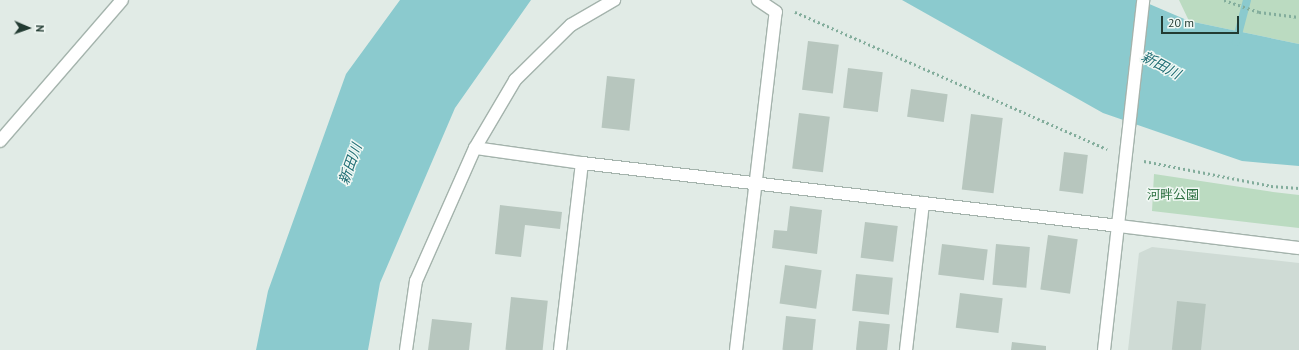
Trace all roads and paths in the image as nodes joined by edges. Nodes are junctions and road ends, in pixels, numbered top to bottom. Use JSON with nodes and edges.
{"nodes":[{"id":1,"x":122,"y":0,"type":"edge"},
{"id":2,"x":614,"y":0,"type":"edge"},
{"id":3,"x":758,"y":0,"type":"edge"},
{"id":4,"x":1143,"y":0,"type":"edge"},
{"id":5,"x":1224,"y":0,"type":"edge"},
{"id":6,"x":776,"y":12,"type":"junction"},
{"id":7,"x":1299,"y":17,"type":"edge"},
{"id":8,"x":0,"y":141,"type":"edge"},
{"id":9,"x":475,"y":148,"type":"junction"},
{"id":10,"x":1124,"y":156,"type":"junction"},
{"id":11,"x":582,"y":163,"type":"junction"},
{"id":12,"x":756,"y":183,"type":"junction"},
{"id":13,"x":1299,"y":188,"type":"edge"},
{"id":14,"x":923,"y":203,"type":"junction"},
{"id":15,"x":1119,"y":226,"type":"junction"},
{"id":16,"x":1299,"y":248,"type":"edge"},
{"id":17,"x":406,"y":350,"type":"edge"},
{"id":18,"x":560,"y":350,"type":"edge"},
{"id":19,"x":736,"y":350,"type":"edge"},
{"id":20,"x":906,"y":350,"type":"edge"},
{"id":21,"x":1104,"y":350,"type":"edge"}],
"edges":[{"from":1,"to":8,"type":"street"},
{"from":2,"to":9,"type":"street"},
{"from":3,"to":6,"type":"street"},
{"from":4,"to":10,"type":"street"},
{"from":5,"to":7,"type":"path"},
{"from":6,"to":10,"type":"path"},
{"from":6,"to":12,"type":"street"},
{"from":9,"to":11,"type":"street"},
{"from":9,"to":17,"type":"street"},
{"from":10,"to":13,"type":"path"},
{"from":10,"to":15,"type":"street"},
{"from":11,"to":12,"type":"street"},
{"from":11,"to":18,"type":"street"},
{"from":12,"to":14,"type":"street"},
{"from":12,"to":19,"type":"street"},
{"from":14,"to":15,"type":"street"},
{"from":14,"to":20,"type":"street"},
{"from":15,"to":16,"type":"street"},
{"from":15,"to":21,"type":"street"}]}
